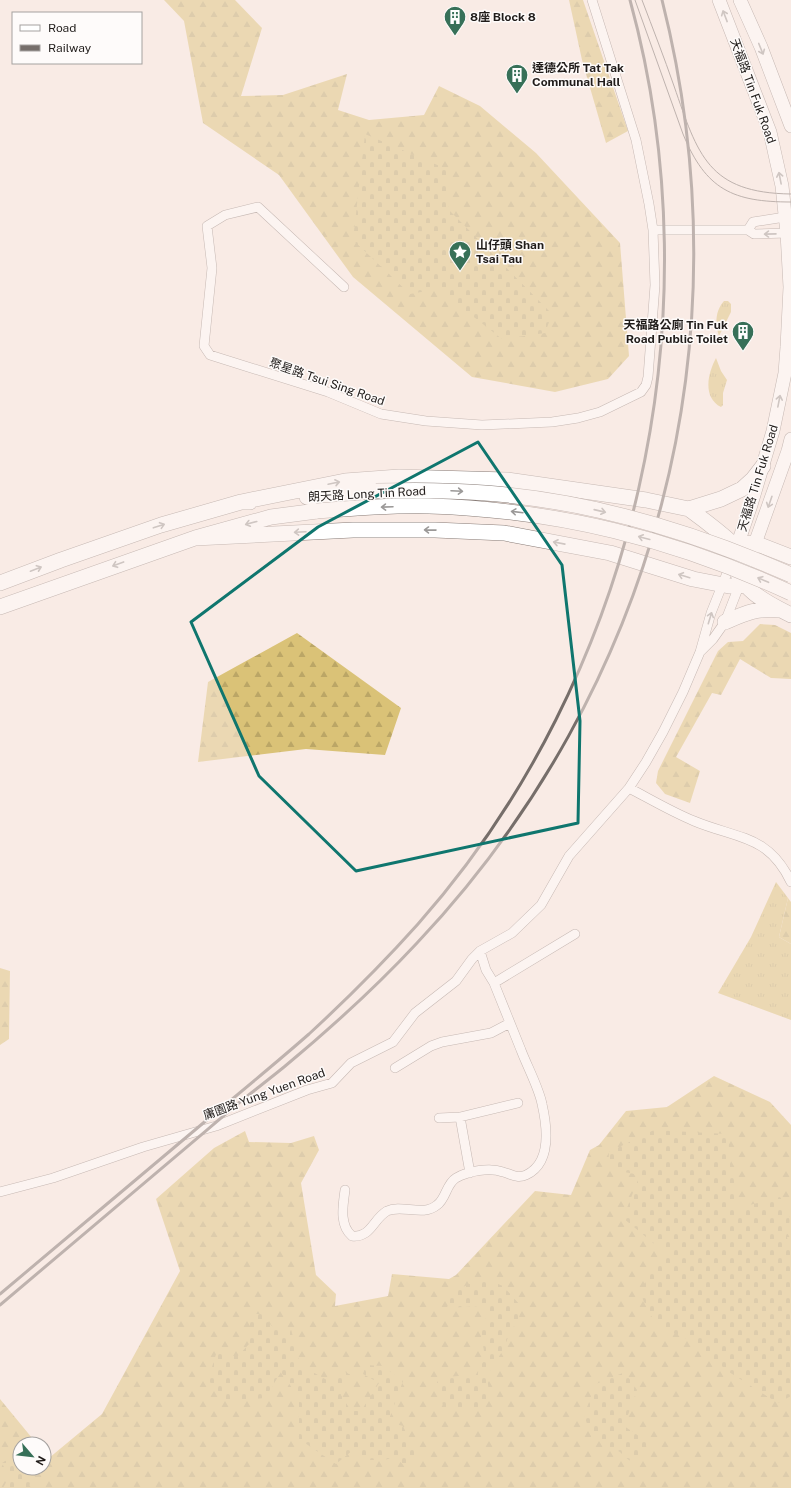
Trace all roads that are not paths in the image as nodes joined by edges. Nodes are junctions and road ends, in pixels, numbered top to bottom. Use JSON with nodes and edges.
{"nodes":[{"id":1,"x":592,"y":0,"type":"edge"},
{"id":2,"x":719,"y":0,"type":"edge"},
{"id":3,"x":740,"y":0,"type":"edge"},
{"id":4,"x":791,"y":126,"type":"edge"},
{"id":5,"x":788,"y":217,"type":"edge"},
{"id":6,"x":653,"y":230,"type":"junction"},
{"id":7,"x":748,"y":230,"type":"junction"},
{"id":8,"x":789,"y":233,"type":"edge"},
{"id":9,"x":344,"y":287,"type":"dead end"},
{"id":10,"x":791,"y":439,"type":"edge"},
{"id":11,"x":763,"y":466,"type":"junction"},
{"id":12,"x":241,"y":502,"type":"junction"},
{"id":13,"x":690,"y":509,"type":"junction"},
{"id":14,"x":195,"y":538,"type":"junction"},
{"id":15,"x":755,"y":543,"type":"junction"},
{"id":16,"x":791,"y":557,"type":"edge"},
{"id":17,"x":738,"y":564,"type":"junction"},
{"id":18,"x":791,"y":575,"type":"edge"},
{"id":19,"x":0,"y":583,"type":"edge"},
{"id":20,"x":722,"y":585,"type":"junction"},
{"id":21,"x":791,"y":593,"type":"edge"},
{"id":22,"x":0,"y":607,"type":"edge"},
{"id":23,"x":786,"y":613,"type":"edge"},
{"id":24,"x":725,"y":622,"type":"junction"},
{"id":25,"x":700,"y":652,"type":"junction"},
{"id":26,"x":628,"y":788,"type":"junction"},
{"id":27,"x":791,"y":882,"type":"edge"},
{"id":28,"x":575,"y":934,"type":"dead end"},
{"id":29,"x":480,"y":951,"type":"junction"},
{"id":30,"x":494,"y":983,"type":"junction"},
{"id":31,"x":510,"y":1023,"type":"junction"},
{"id":32,"x":395,"y":1068,"type":"dead end"},
{"id":33,"x":518,"y":1103,"type":"dead end"},
{"id":34,"x":460,"y":1117,"type":"junction"},
{"id":35,"x":439,"y":1118,"type":"dead end"},
{"id":36,"x":470,"y":1173,"type":"junction"},
{"id":37,"x":345,"y":1190,"type":"dead end"},
{"id":38,"x":0,"y":1192,"type":"edge"}],
"edges":[{"from":1,"to":6,"type":"street","name":"聚星路 Tsui Sing Road"},
{"from":5,"to":2,"type":"main road","name":"天福路 Tin Fuk Road","one_way":true},
{"from":3,"to":4,"type":"main road","name":"天福路 Tin Fuk Road","one_way":true},
{"from":5,"to":7,"type":"street"},
{"from":5,"to":8,"type":"main road","name":"天福路 Tin Fuk Road"},
{"from":6,"to":7,"type":"street"},
{"from":6,"to":9,"type":"street","name":"聚星路 Tsui Sing Road"},
{"from":8,"to":7,"type":"street","one_way":true},
{"from":11,"to":8,"type":"main road","name":"天福路 Tin Fuk Road","one_way":true},
{"from":10,"to":15,"type":"main road","name":"天福路 Tin Fuk Road","one_way":true},
{"from":11,"to":13,"type":"main road"},
{"from":11,"to":17,"type":"main road","name":"天福路 Tin Fuk Road"},
{"from":12,"to":13,"type":"main road","one_way":true},
{"from":12,"to":17,"type":"main road","name":"朗天路 Long Tin Road","one_way":true,"bridge":true},
{"from":19,"to":12,"type":"main road","name":"朗天路 Long Tin Road","one_way":true},
{"from":13,"to":17,"type":"main road"},
{"from":17,"to":14,"type":"main road","name":"朗天路 Long Tin Road","one_way":true,"bridge":true},
{"from":20,"to":14,"type":"main road","one_way":true},
{"from":14,"to":22,"type":"main road","name":"朗天路 Long Tin Road","one_way":true},
{"from":15,"to":16,"type":"main road"},
{"from":15,"to":17,"type":"main road"},
{"from":15,"to":17,"type":"main road","name":"天福路 Tin Fuk Road"},
{"from":17,"to":18,"type":"main road","bridge":true},
{"from":17,"to":20,"type":"main road"},
{"from":17,"to":20,"type":"street"},
{"from":21,"to":17,"type":"main road","one_way":true,"bridge":true},
{"from":17,"to":23,"type":"main road"},
{"from":17,"to":24,"type":"street","name":"天福路 Tin Fuk Road"},
{"from":25,"to":20,"type":"street","one_way":true},
{"from":23,"to":24,"type":"main road"},
{"from":24,"to":25,"type":"street","name":"天福路 Tin Fuk Road"},
{"from":25,"to":26,"type":"street","name":"庸園路 Yung Yuen Road"},
{"from":26,"to":27,"type":"street"},
{"from":26,"to":29,"type":"street","name":"庸園路 Yung Yuen Road"},
{"from":28,"to":30,"type":"street"},
{"from":29,"to":30,"type":"street"},
{"from":29,"to":38,"type":"street","name":"庸園路 Yung Yuen Road"},
{"from":30,"to":31,"type":"street"},
{"from":31,"to":32,"type":"street"},
{"from":31,"to":36,"type":"street"},
{"from":33,"to":34,"type":"street"},
{"from":34,"to":35,"type":"street"},
{"from":34,"to":36,"type":"street"},
{"from":36,"to":37,"type":"street"}]}
